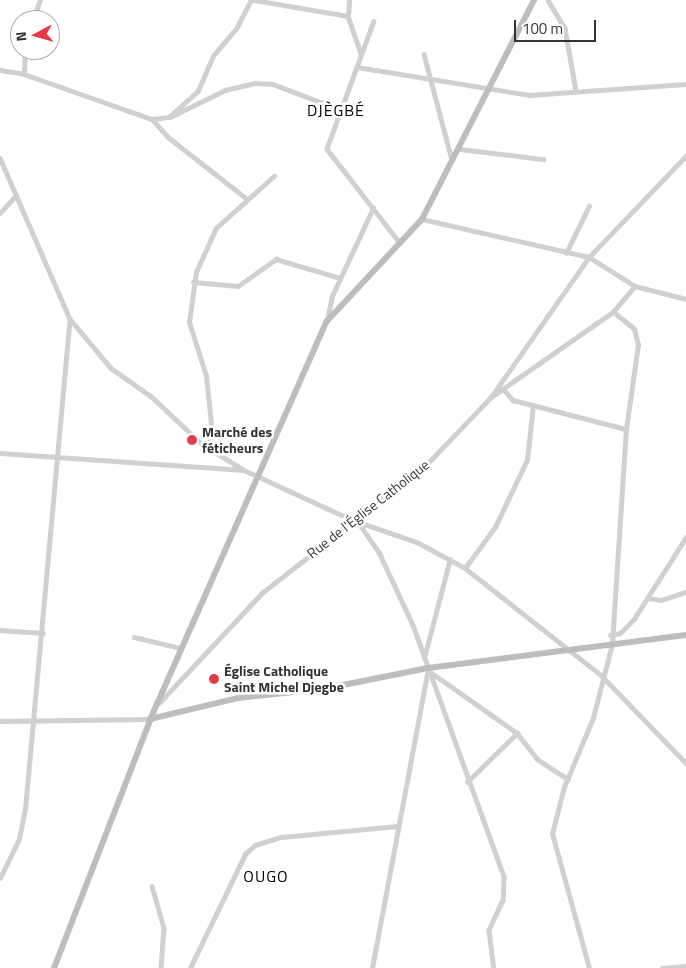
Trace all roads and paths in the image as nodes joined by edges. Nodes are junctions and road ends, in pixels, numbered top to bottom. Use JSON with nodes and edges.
{"nodes":[{"id":1,"x":252,"y":0,"type":"edge"},
{"id":2,"x":349,"y":0,"type":"edge"},
{"id":3,"x":534,"y":0,"type":"edge"},
{"id":4,"x":548,"y":0,"type":"edge"},
{"id":5,"x":348,"y":16,"type":"junction"},
{"id":6,"x":374,"y":21,"type":"dead end"},
{"id":7,"x":424,"y":54,"type":"dead end"},
{"id":8,"x":362,"y":55,"type":"junction"},
{"id":9,"x":25,"y":60,"type":"edge"},
{"id":10,"x":357,"y":67,"type":"junction"},
{"id":11,"x":0,"y":70,"type":"edge"},
{"id":12,"x":24,"y":74,"type":"junction"},
{"id":13,"x":431,"y":80,"type":"junction"},
{"id":14,"x":686,"y":84,"type":"edge"},
{"id":15,"x":490,"y":89,"type":"junction"},
{"id":16,"x":576,"y":90,"type":"junction"},
{"id":17,"x":341,"y":110,"type":"junction"},
{"id":18,"x":169,"y":117,"type":"junction"},
{"id":19,"x":152,"y":119,"type":"junction"},
{"id":20,"x":460,"y":149,"type":"junction"},
{"id":21,"x":686,"y":156,"type":"edge"},
{"id":22,"x":0,"y":158,"type":"edge"},
{"id":23,"x":543,"y":158,"type":"dead end"},
{"id":24,"x":453,"y":164,"type":"junction"},
{"id":25,"x":274,"y":176,"type":"dead end"},
{"id":26,"x":16,"y":195,"type":"junction"},
{"id":27,"x":246,"y":198,"type":"junction"},
{"id":28,"x":589,"y":206,"type":"dead end"},
{"id":29,"x":373,"y":208,"type":"junction"},
{"id":30,"x":0,"y":213,"type":"edge"},
{"id":31,"x":422,"y":219,"type":"junction"},
{"id":32,"x":401,"y":244,"type":"junction"},
{"id":33,"x":566,"y":252,"type":"junction"},
{"id":34,"x":589,"y":257,"type":"junction"},
{"id":35,"x":340,"y":278,"type":"junction"},
{"id":36,"x":193,"y":282,"type":"junction"},
{"id":37,"x":635,"y":286,"type":"junction"},
{"id":38,"x":686,"y":299,"type":"edge"},
{"id":39,"x":613,"y":312,"type":"junction"},
{"id":40,"x":70,"y":319,"type":"junction"},
{"id":41,"x":327,"y":320,"type":"junction"},
{"id":42,"x":505,"y":391,"type":"junction"},
{"id":43,"x":491,"y":397,"type":"junction"},
{"id":44,"x":533,"y":406,"type":"junction"},
{"id":45,"x":626,"y":429,"type":"junction"},
{"id":46,"x":208,"y":448,"type":"junction"},
{"id":47,"x":0,"y":453,"type":"edge"},
{"id":48,"x":58,"y":458,"type":"junction"},
{"id":49,"x":244,"y":470,"type":"junction"},
{"id":50,"x":256,"y":474,"type":"junction"},
{"id":51,"x":352,"y":520,"type":"junction"},
{"id":52,"x":358,"y":522,"type":"junction"},
{"id":53,"x":686,"y":537,"type":"edge"},
{"id":54,"x":450,"y":559,"type":"junction"},
{"id":55,"x":465,"y":568,"type":"junction"},
{"id":56,"x":686,"y":592,"type":"edge"},
{"id":57,"x":648,"y":598,"type":"junction"},
{"id":58,"x":0,"y":630,"type":"edge"},
{"id":59,"x":43,"y":633,"type":"junction"},
{"id":60,"x":610,"y":635,"type":"junction"},
{"id":61,"x":686,"y":635,"type":"edge"},
{"id":62,"x":134,"y":637,"type":"dead end"},
{"id":63,"x":612,"y":644,"type":"junction"},
{"id":64,"x":181,"y":648,"type":"junction"},
{"id":65,"x":563,"y":648,"type":"junction"},
{"id":66,"x":424,"y":658,"type":"junction"},
{"id":67,"x":429,"y":670,"type":"junction"},
{"id":68,"x":602,"y":676,"type":"junction"},
{"id":69,"x":156,"y":706,"type":"junction"},
{"id":70,"x":150,"y":719,"type":"junction"},
{"id":71,"x":35,"y":720,"type":"junction"},
{"id":72,"x":0,"y":721,"type":"edge"},
{"id":73,"x":517,"y":733,"type":"junction"},
{"id":74,"x":685,"y":762,"type":"edge"},
{"id":75,"x":568,"y":779,"type":"junction"},
{"id":76,"x":467,"y":782,"type":"junction"},
{"id":77,"x":397,"y":826,"type":"junction"},
{"id":78,"x":1,"y":874,"type":"edge"},
{"id":79,"x":152,"y":886,"type":"dead end"},
{"id":80,"x":686,"y":966,"type":"edge"},
{"id":81,"x":54,"y":968,"type":"edge"},
{"id":82,"x":160,"y":968,"type":"edge"},
{"id":83,"x":190,"y":968,"type":"edge"},
{"id":84,"x":372,"y":968,"type":"edge"},
{"id":85,"x":494,"y":968,"type":"edge"},
{"id":86,"x":589,"y":968,"type":"edge"},
{"id":87,"x":662,"y":968,"type":"edge"}],
"edges":[{"from":1,"to":5,"type":"street"},
{"from":1,"to":18,"type":"street"},
{"from":2,"to":5,"type":"street"},
{"from":3,"to":15,"type":"street"},
{"from":4,"to":16,"type":"street"},
{"from":5,"to":8,"type":"street"},
{"from":6,"to":8,"type":"street"},
{"from":7,"to":13,"type":"street"},
{"from":8,"to":10,"type":"street"},
{"from":9,"to":12,"type":"street"},
{"from":10,"to":13,"type":"street"},
{"from":10,"to":17,"type":"street"},
{"from":11,"to":12,"type":"street"},
{"from":12,"to":19,"type":"street"},
{"from":13,"to":15,"type":"street"},
{"from":13,"to":24,"type":"street"},
{"from":14,"to":16,"type":"street"},
{"from":15,"to":16,"type":"street"},
{"from":15,"to":20,"type":"street"},
{"from":17,"to":18,"type":"street"},
{"from":17,"to":29,"type":"street"},
{"from":18,"to":19,"type":"street"},
{"from":19,"to":27,"type":"street"},
{"from":20,"to":23,"type":"street"},
{"from":20,"to":24,"type":"street"},
{"from":21,"to":34,"type":"street"},
{"from":22,"to":26,"type":"street"},
{"from":24,"to":31,"type":"street"},
{"from":25,"to":27,"type":"street"},
{"from":26,"to":30,"type":"street"},
{"from":26,"to":40,"type":"street"},
{"from":27,"to":36,"type":"street"},
{"from":28,"to":33,"type":"street"},
{"from":29,"to":32,"type":"street"},
{"from":29,"to":35,"type":"street"},
{"from":31,"to":32,"type":"street"},
{"from":31,"to":33,"type":"street"},
{"from":32,"to":41,"type":"street"},
{"from":33,"to":34,"type":"street"},
{"from":34,"to":37,"type":"street"},
{"from":34,"to":43,"type":"street"},
{"from":35,"to":36,"type":"street"},
{"from":35,"to":41,"type":"street"},
{"from":36,"to":46,"type":"street"},
{"from":37,"to":38,"type":"street"},
{"from":37,"to":39,"type":"street","name":"Rue de l'Église Catholique"},
{"from":39,"to":42,"type":"street","name":"Rue de l'Église Catholique"},
{"from":39,"to":45,"type":"street"},
{"from":40,"to":46,"type":"street"},
{"from":40,"to":48,"type":"street"},
{"from":41,"to":50,"type":"street"},
{"from":42,"to":43,"type":"street","name":"Rue de l'Église Catholique"},
{"from":42,"to":44,"type":"street"},
{"from":43,"to":51,"type":"street","name":"Rue de l'Église Catholique"},
{"from":44,"to":45,"type":"street"},
{"from":44,"to":55,"type":"street"},
{"from":45,"to":60,"type":"street"},
{"from":46,"to":49,"type":"street"},
{"from":47,"to":48,"type":"street"},
{"from":48,"to":49,"type":"street"},
{"from":48,"to":59,"type":"street"},
{"from":49,"to":50,"type":"street"},
{"from":50,"to":51,"type":"street"},
{"from":50,"to":64,"type":"street"},
{"from":51,"to":52,"type":"street"},
{"from":51,"to":69,"type":"street","name":"Rue de l'Église Catholique"},
{"from":52,"to":54,"type":"street"},
{"from":52,"to":66,"type":"street"},
{"from":53,"to":57,"type":"street"},
{"from":54,"to":55,"type":"street"},
{"from":54,"to":66,"type":"street"},
{"from":55,"to":65,"type":"street"},
{"from":56,"to":57,"type":"street"},
{"from":57,"to":60,"type":"street"},
{"from":58,"to":59,"type":"street"},
{"from":59,"to":71,"type":"street"},
{"from":60,"to":63,"type":"street"},
{"from":61,"to":63,"type":"street"},
{"from":62,"to":64,"type":"street"},
{"from":63,"to":65,"type":"street"},
{"from":63,"to":68,"type":"street"},
{"from":64,"to":69,"type":"street"},
{"from":65,"to":67,"type":"street"},
{"from":65,"to":68,"type":"street"},
{"from":66,"to":67,"type":"street"},
{"from":67,"to":70,"type":"street"},
{"from":67,"to":73,"type":"street"},
{"from":67,"to":76,"type":"street"},
{"from":67,"to":77,"type":"street"},
{"from":68,"to":74,"type":"street"},
{"from":68,"to":75,"type":"street"},
{"from":69,"to":70,"type":"street"},
{"from":70,"to":71,"type":"street"},
{"from":70,"to":81,"type":"street"},
{"from":71,"to":72,"type":"street"},
{"from":71,"to":78,"type":"street"},
{"from":73,"to":75,"type":"street"},
{"from":73,"to":76,"type":"street"},
{"from":75,"to":86,"type":"street"},
{"from":76,"to":85,"type":"street"},
{"from":77,"to":83,"type":"street"},
{"from":77,"to":84,"type":"street"},
{"from":79,"to":82,"type":"street"},
{"from":80,"to":87,"type":"street"}]}
